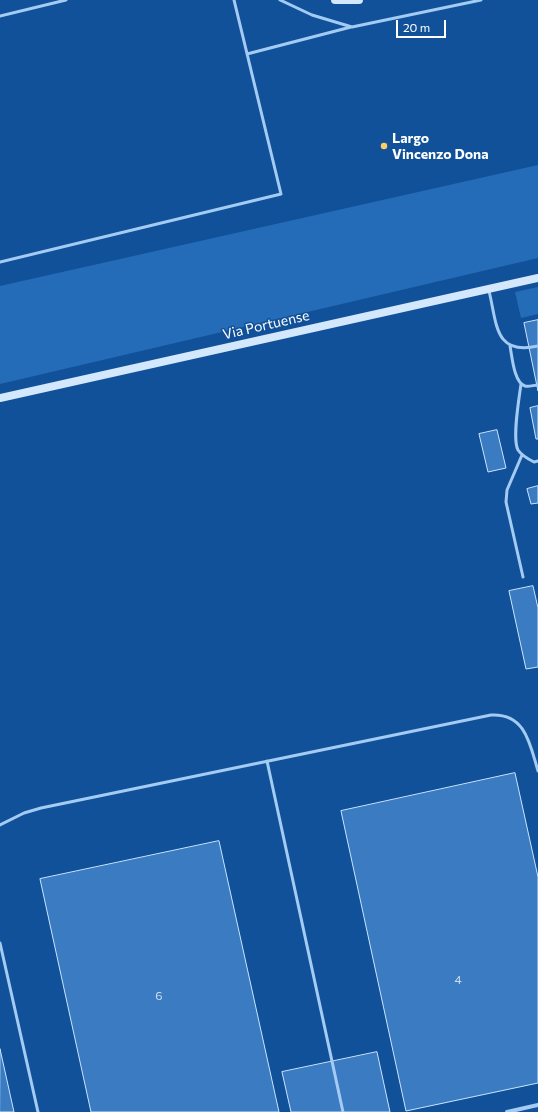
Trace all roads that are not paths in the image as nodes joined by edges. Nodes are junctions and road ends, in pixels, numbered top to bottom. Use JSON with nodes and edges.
{"nodes":[{"id":1,"x":66,"y":0,"type":"edge"},
{"id":2,"x":234,"y":0,"type":"edge"},
{"id":3,"x":280,"y":0,"type":"edge"},
{"id":4,"x":335,"y":0,"type":"edge"},
{"id":5,"x":359,"y":0,"type":"edge"},
{"id":6,"x":481,"y":0,"type":"edge"},
{"id":7,"x":0,"y":16,"type":"edge"},
{"id":8,"x":352,"y":26,"type":"junction"},
{"id":9,"x":247,"y":54,"type":"junction"},
{"id":10,"x":0,"y":262,"type":"edge"},
{"id":11,"x":538,"y":278,"type":"edge"},
{"id":12,"x":489,"y":289,"type":"junction"},
{"id":13,"x":510,"y":346,"type":"junction"},
{"id":14,"x":538,"y":346,"type":"edge"},
{"id":15,"x":521,"y":384,"type":"junction"},
{"id":16,"x":538,"y":385,"type":"edge"},
{"id":17,"x":0,"y":398,"type":"edge"},
{"id":18,"x":522,"y":455,"type":"junction"},
{"id":19,"x":538,"y":461,"type":"edge"},
{"id":20,"x":523,"y":577,"type":"dead end"},
{"id":21,"x":267,"y":761,"type":"junction"},
{"id":22,"x":538,"y":771,"type":"edge"},
{"id":23,"x":0,"y":825,"type":"edge"},
{"id":24,"x":0,"y":943,"type":"edge"},
{"id":25,"x":538,"y":1105,"type":"edge"},
{"id":26,"x":38,"y":1112,"type":"edge"},
{"id":27,"x":343,"y":1112,"type":"edge"},
{"id":28,"x":507,"y":1112,"type":"edge"}],
"edges":[{"from":1,"to":7,"type":"lane"},
{"from":2,"to":9,"type":"lane"},
{"from":3,"to":8,"type":"lane"},
{"from":4,"to":5,"type":"street"},
{"from":6,"to":8,"type":"lane"},
{"from":8,"to":9,"type":"lane"},
{"from":9,"to":10,"type":"lane"},
{"from":11,"to":12,"type":"street","name":"Via Portuense"},
{"from":12,"to":13,"type":"lane"},
{"from":12,"to":17,"type":"street","name":"Via Portuense"},
{"from":13,"to":14,"type":"lane"},
{"from":13,"to":15,"type":"lane"},
{"from":15,"to":16,"type":"lane"},
{"from":15,"to":18,"type":"lane"},
{"from":18,"to":19,"type":"lane"},
{"from":18,"to":20,"type":"lane"},
{"from":21,"to":22,"type":"lane"},
{"from":21,"to":23,"type":"lane"},
{"from":21,"to":27,"type":"lane"},
{"from":24,"to":26,"type":"lane"},
{"from":25,"to":28,"type":"street"}]}
